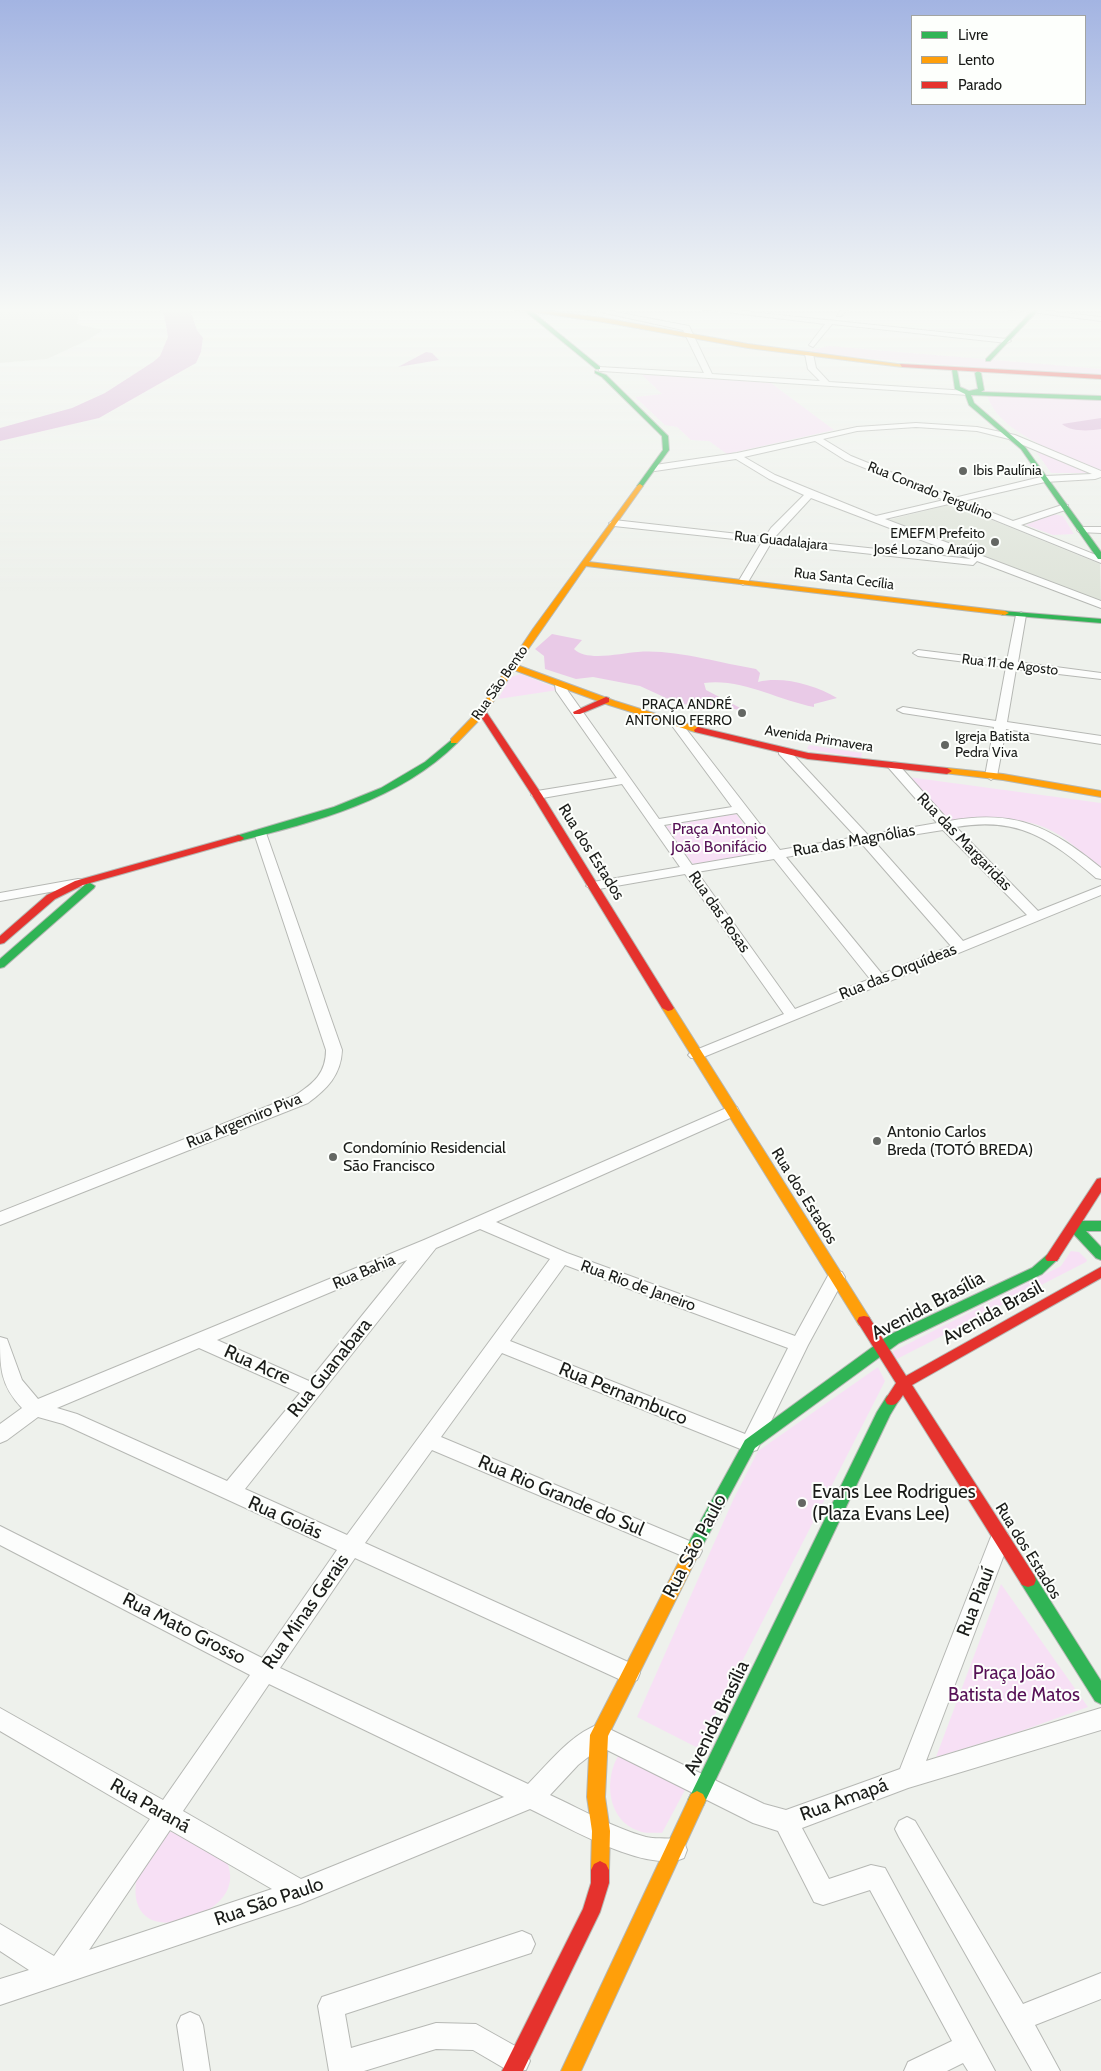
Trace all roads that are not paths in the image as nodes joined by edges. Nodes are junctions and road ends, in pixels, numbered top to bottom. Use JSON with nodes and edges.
{"nodes":[{"id":1,"x":632,"y":404,"type":"edge"},
{"id":2,"x":971,"y":404,"type":"edge"},
{"id":3,"x":996,"y":424,"type":"junction"},
{"id":4,"x":977,"y":429,"type":"junction"},
{"id":5,"x":1012,"y":437,"type":"junction"},
{"id":6,"x":816,"y":438,"type":"junction"},
{"id":7,"x":662,"y":456,"type":"junction"},
{"id":8,"x":736,"y":456,"type":"junction"},
{"id":9,"x":692,"y":463,"type":"junction"},
{"id":10,"x":655,"y":468,"type":"junction"},
{"id":11,"x":1101,"y":475,"type":"edge"},
{"id":12,"x":1031,"y":482,"type":"joint"},
{"id":13,"x":1048,"y":483,"type":"junction"},
{"id":14,"x":810,"y":494,"type":"junction"},
{"id":15,"x":952,"y":500,"type":"junction"},
{"id":16,"x":1064,"y":506,"type":"junction"},
{"id":17,"x":874,"y":519,"type":"junction"},
{"id":18,"x":614,"y":523,"type":"junction"},
{"id":19,"x":1011,"y":525,"type":"junction"},
{"id":20,"x":1101,"y":530,"type":"edge"},
{"id":21,"x":1083,"y":532,"type":"junction"},
{"id":22,"x":1046,"y":538,"type":"junction"},
{"id":23,"x":768,"y":539,"type":"junction"},
{"id":24,"x":960,"y":552,"type":"junction"},
{"id":25,"x":1101,"y":558,"type":"edge"},
{"id":26,"x":948,"y":560,"type":"junction"},
{"id":27,"x":990,"y":563,"type":"junction"},
{"id":28,"x":584,"y":564,"type":"junction"},
{"id":29,"x":743,"y":582,"type":"junction"},
{"id":30,"x":1101,"y":605,"type":"edge"},
{"id":31,"x":1021,"y":614,"type":"junction"},
{"id":32,"x":1101,"y":621,"type":"edge"},
{"id":33,"x":918,"y":653,"type":"dead end"},
{"id":34,"x":1010,"y":664,"type":"junction"},
{"id":35,"x":512,"y":666,"type":"junction"},
{"id":36,"x":1101,"y":676,"type":"edge"},
{"id":37,"x":561,"y":685,"type":"junction"},
{"id":38,"x":606,"y":700,"type":"junction"},
{"id":39,"x":903,"y":710,"type":"dead end"},
{"id":40,"x":482,"y":712,"type":"junction"},
{"id":41,"x":577,"y":712,"type":"junction"},
{"id":42,"x":676,"y":723,"type":"junction"},
{"id":43,"x":1000,"y":725,"type":"junction"},
{"id":44,"x":718,"y":735,"type":"junction"},
{"id":45,"x":459,"y":737,"type":"junction"},
{"id":46,"x":500,"y":738,"type":"junction"},
{"id":47,"x":1101,"y":740,"type":"edge"},
{"id":48,"x":693,"y":746,"type":"junction"},
{"id":49,"x":783,"y":751,"type":"junction"},
{"id":50,"x":826,"y":758,"type":"junction"},
{"id":51,"x":893,"y":766,"type":"junction"},
{"id":52,"x":802,"y":772,"type":"junction"},
{"id":53,"x":991,"y":776,"type":"junction"},
{"id":54,"x":625,"y":780,"type":"junction"},
{"id":55,"x":1101,"y":794,"type":"edge"},
{"id":56,"x":537,"y":795,"type":"junction"},
{"id":57,"x":740,"y":809,"type":"junction"},
{"id":58,"x":656,"y":824,"type":"junction"},
{"id":59,"x":946,"y":825,"type":"junction"},
{"id":60,"x":260,"y":833,"type":"junction"},
{"id":61,"x":866,"y":839,"type":"junction"},
{"id":62,"x":777,"y":855,"type":"junction"},
{"id":63,"x":688,"y":870,"type":"junction"},
{"id":64,"x":1101,"y":875,"type":"edge"},
{"id":65,"x":105,"y":876,"type":"joint"},
{"id":66,"x":82,"y":886,"type":"junction"},
{"id":67,"x":593,"y":886,"type":"junction"},
{"id":68,"x":1101,"y":890,"type":"edge"},
{"id":69,"x":56,"y":894,"type":"junction"},
{"id":70,"x":0,"y":896,"type":"edge"},
{"id":71,"x":0,"y":906,"type":"edge"},
{"id":72,"x":1037,"y":917,"type":"junction"},
{"id":73,"x":0,"y":942,"type":"edge"},
{"id":74,"x":960,"y":947,"type":"junction"},
{"id":75,"x":0,"y":965,"type":"edge"},
{"id":76,"x":880,"y":980,"type":"junction"},
{"id":77,"x":792,"y":1015,"type":"junction"},
{"id":78,"x":696,"y":1055,"type":"junction"},
{"id":79,"x":731,"y":1111,"type":"junction"},
{"id":80,"x":1101,"y":1182,"type":"edge"},
{"id":81,"x":0,"y":1219,"type":"edge"},
{"id":82,"x":480,"y":1222,"type":"junction"},
{"id":83,"x":1074,"y":1226,"type":"junction"},
{"id":84,"x":1101,"y":1226,"type":"edge"},
{"id":85,"x":430,"y":1244,"type":"junction"},
{"id":86,"x":1101,"y":1256,"type":"edge"},
{"id":87,"x":561,"y":1258,"type":"junction"},
{"id":88,"x":1101,"y":1272,"type":"edge"},
{"id":89,"x":836,"y":1277,"type":"junction"},
{"id":90,"x":202,"y":1341,"type":"junction"},
{"id":91,"x":0,"y":1344,"type":"edge"},
{"id":92,"x":497,"y":1344,"type":"junction"},
{"id":93,"x":799,"y":1345,"type":"junction"},
{"id":94,"x":881,"y":1349,"type":"junction"},
{"id":95,"x":903,"y":1384,"type":"junction"},
{"id":96,"x":312,"y":1390,"type":"junction"},
{"id":97,"x":36,"y":1408,"type":"junction"},
{"id":98,"x":0,"y":1436,"type":"edge"},
{"id":99,"x":429,"y":1440,"type":"junction"},
{"id":100,"x":750,"y":1444,"type":"junction"},
{"id":101,"x":230,"y":1493,"type":"junction"},
{"id":102,"x":0,"y":1535,"type":"edge"},
{"id":103,"x":1000,"y":1539,"type":"junction"},
{"id":104,"x":350,"y":1548,"type":"junction"},
{"id":105,"x":692,"y":1551,"type":"junction"},
{"id":106,"x":266,"y":1671,"type":"junction"},
{"id":107,"x":629,"y":1673,"type":"junction"},
{"id":108,"x":1101,"y":1696,"type":"edge"},
{"id":109,"x":0,"y":1719,"type":"edge"},
{"id":110,"x":1101,"y":1720,"type":"edge"},
{"id":111,"x":599,"y":1734,"type":"junction"},
{"id":112,"x":908,"y":1777,"type":"junction"},
{"id":113,"x":704,"y":1785,"type":"junction"},
{"id":114,"x":532,"y":1798,"type":"junction"},
{"id":115,"x":166,"y":1816,"type":"junction"},
{"id":116,"x":786,"y":1822,"type":"junction"},
{"id":117,"x":907,"y":1829,"type":"dead end"},
{"id":118,"x":601,"y":1832,"type":"junction"},
{"id":119,"x":675,"y":1850,"type":"junction"},
{"id":120,"x":300,"y":1892,"type":"junction"},
{"id":121,"x":0,"y":1937,"type":"edge"},
{"id":122,"x":522,"y":1944,"type":"dead end"},
{"id":123,"x":58,"y":1973,"type":"junction"},
{"id":124,"x":1101,"y":1986,"type":"edge"},
{"id":125,"x":0,"y":1992,"type":"edge"},
{"id":126,"x":1017,"y":2019,"type":"junction"},
{"id":127,"x":190,"y":2025,"type":"dead end"},
{"id":128,"x":969,"y":2047,"type":"junction"},
{"id":129,"x":514,"y":2066,"type":"edge"},
{"id":130,"x":341,"y":2068,"type":"edge"},
{"id":131,"x":196,"y":2071,"type":"edge"},
{"id":132,"x":571,"y":2071,"type":"edge"},
{"id":133,"x":916,"y":2071,"type":"edge"},
{"id":134,"x":982,"y":2071,"type":"edge"},
{"id":135,"x":1047,"y":2071,"type":"edge"}],
"edges":[{"from":1,"to":7,"type":"main road"},
{"from":2,"to":3,"type":"main road"},
{"from":3,"to":4,"type":"street"},
{"from":3,"to":5,"type":"main road"},
{"from":4,"to":5,"type":"street"},
{"from":4,"to":6,"type":"street"},
{"from":5,"to":11,"type":"street"},
{"from":5,"to":13,"type":"main road"},
{"from":6,"to":8,"type":"street"},
{"from":6,"to":15,"type":"street","name":"Rua Conrado Tergulino"},
{"from":7,"to":9,"type":"street"},
{"from":7,"to":10,"type":"main road","name":"Rua São Bento"},
{"from":8,"to":9,"type":"street"},
{"from":8,"to":14,"type":"street"},
{"from":9,"to":10,"type":"street"},
{"from":10,"to":18,"type":"main road","name":"Rua São Bento"},
{"from":11,"to":13,"type":"street"},
{"from":12,"to":13,"type":"main road"},
{"from":12,"to":15,"type":"street"},
{"from":13,"to":16,"type":"main road"},
{"from":14,"to":17,"type":"street"},
{"from":14,"to":23,"type":"street"},
{"from":15,"to":17,"type":"street"},
{"from":15,"to":19,"type":"street","name":"Rua Conrado Tergulino"},
{"from":16,"to":19,"type":"street"},
{"from":16,"to":21,"type":"main road"},
{"from":17,"to":24,"type":"street"},
{"from":18,"to":23,"type":"street","name":"Rua Guadalajara"},
{"from":18,"to":28,"type":"main road","name":"Rua São Bento"},
{"from":19,"to":22,"type":"street","name":"Rua Conrado Tergulino"},
{"from":20,"to":21,"type":"street","name":"Rua Conrado Tergulino"},
{"from":21,"to":22,"type":"street","name":"Rua Conrado Tergulino"},
{"from":21,"to":25,"type":"main road"},
{"from":22,"to":25,"type":"street","name":"Rua Conrado Tergulino"},
{"from":23,"to":26,"type":"street","name":"Rua Guadalajara"},
{"from":23,"to":29,"type":"street"},
{"from":24,"to":26,"type":"street"},
{"from":24,"to":27,"type":"street"},
{"from":26,"to":27,"type":"street","name":"Rua Guadalajara"},
{"from":27,"to":30,"type":"street"},
{"from":28,"to":29,"type":"main road","name":"Rua Santa Cecília"},
{"from":28,"to":35,"type":"main road","name":"Rua São Bento"},
{"from":29,"to":31,"type":"main road","name":"Rua Santa Cecília"},
{"from":31,"to":32,"type":"main road","name":"Rua Santa Cecília"},
{"from":31,"to":34,"type":"street"},
{"from":33,"to":34,"type":"street","name":"Rua 11 de Agosto"},
{"from":34,"to":36,"type":"street","name":"Rua 11 de Agosto"},
{"from":34,"to":43,"type":"street"},
{"from":35,"to":37,"type":"main road","name":"Avenida Primavera"},
{"from":35,"to":40,"type":"main road","name":"Rua São Bento"},
{"from":37,"to":38,"type":"main road","name":"Avenida Primavera"},
{"from":37,"to":41,"type":"street","name":"Rua das Rosas"},
{"from":38,"to":41,"type":"main road"},
{"from":38,"to":42,"type":"main road","name":"Avenida Primavera"},
{"from":39,"to":43,"type":"street"},
{"from":40,"to":45,"type":"main road","name":"Rua São Bento"},
{"from":40,"to":46,"type":"main road","name":"Rua dos Estados"},
{"from":41,"to":54,"type":"street","name":"Rua das Rosas"},
{"from":42,"to":44,"type":"main road","name":"Avenida Primavera"},
{"from":42,"to":48,"type":"street"},
{"from":43,"to":47,"type":"street"},
{"from":43,"to":53,"type":"street"},
{"from":44,"to":48,"type":"main road"},
{"from":44,"to":49,"type":"main road","name":"Avenida Primavera"},
{"from":45,"to":46,"type":"main road"},
{"from":45,"to":60,"type":"main road","name":"Rua São Bento"},
{"from":46,"to":56,"type":"main road","name":"Rua dos Estados"},
{"from":48,"to":57,"type":"street"},
{"from":49,"to":50,"type":"main road","name":"Avenida Primavera"},
{"from":49,"to":52,"type":"street"},
{"from":50,"to":51,"type":"main road","name":"Avenida Primavera"},
{"from":50,"to":52,"type":"main road"},
{"from":51,"to":53,"type":"main road","name":"Avenida Primavera"},
{"from":51,"to":59,"type":"street","name":"Rua das Margaridas"},
{"from":52,"to":61,"type":"street"},
{"from":53,"to":55,"type":"main road","name":"Avenida Primavera"},
{"from":54,"to":56,"type":"street"},
{"from":54,"to":58,"type":"street","name":"Rua das Rosas"},
{"from":56,"to":67,"type":"main road","name":"Rua dos Estados"},
{"from":57,"to":58,"type":"street"},
{"from":57,"to":62,"type":"street"},
{"from":58,"to":63,"type":"street","name":"Rua das Rosas"},
{"from":59,"to":61,"type":"street","name":"Rua das Magnólias"},
{"from":59,"to":64,"type":"street","name":"Rua das Magnólias"},
{"from":59,"to":72,"type":"street","name":"Rua das Margaridas"},
{"from":60,"to":65,"type":"main road","name":"Rua São Bento"},
{"from":60,"to":81,"type":"street","name":"Rua Argemiro Piva"},
{"from":61,"to":62,"type":"street","name":"Rua das Magnólias"},
{"from":61,"to":74,"type":"street"},
{"from":62,"to":63,"type":"street","name":"Rua das Magnólias"},
{"from":62,"to":76,"type":"street"},
{"from":63,"to":67,"type":"street","name":"Rua das Magnólias"},
{"from":63,"to":77,"type":"street","name":"Rua das Rosas"},
{"from":65,"to":66,"type":"street","name":"Rua São Bento"},
{"from":66,"to":69,"type":"street","name":"Rua São Bento"},
{"from":66,"to":70,"type":"street","name":"Rua São Bento"},
{"from":66,"to":75,"type":"main road"},
{"from":67,"to":78,"type":"main road","name":"Rua dos Estados"},
{"from":68,"to":72,"type":"street","name":"Rua das Orquídeas"},
{"from":69,"to":71,"type":"street","name":"Rua São Bento"},
{"from":69,"to":73,"type":"main road"},
{"from":72,"to":74,"type":"street","name":"Rua das Orquídeas"},
{"from":74,"to":76,"type":"street","name":"Rua das Orquídeas"},
{"from":76,"to":77,"type":"street","name":"Rua das Orquídeas"},
{"from":77,"to":78,"type":"street","name":"Rua das Orquídeas"},
{"from":78,"to":79,"type":"main road","name":"Rua dos Estados"},
{"from":79,"to":82,"type":"street","name":"Rua Bahia"},
{"from":79,"to":89,"type":"main road","name":"Rua dos Estados"},
{"from":80,"to":83,"type":"main road","name":"Avenida Brasília"},
{"from":82,"to":85,"type":"street","name":"Rua Bahia"},
{"from":82,"to":87,"type":"street","name":"Rua Rio de Janeiro"},
{"from":83,"to":84,"type":"main road"},
{"from":83,"to":86,"type":"main road"},
{"from":83,"to":94,"type":"main road","name":"Avenida Brasília"},
{"from":85,"to":90,"type":"street","name":"Rua Bahia"},
{"from":85,"to":96,"type":"street","name":"Rua Guanabara"},
{"from":87,"to":92,"type":"street","name":"Rua Minas Gerais"},
{"from":87,"to":93,"type":"street","name":"Rua Rio de Janeiro"},
{"from":88,"to":95,"type":"main road","name":"Avenida Brasil"},
{"from":89,"to":93,"type":"street","name":"Rua São Paulo"},
{"from":89,"to":94,"type":"main road","name":"Rua dos Estados"},
{"from":90,"to":96,"type":"street","name":"Rua Acre"},
{"from":90,"to":97,"type":"street","name":"Rua Bahia"},
{"from":91,"to":97,"type":"street","name":"Rua Goiás"},
{"from":92,"to":99,"type":"street","name":"Rua Minas Gerais"},
{"from":92,"to":100,"type":"street","name":"Rua Pernambuco"},
{"from":93,"to":100,"type":"street","name":"Rua São Paulo"},
{"from":94,"to":95,"type":"main road","name":"Rua dos Estados"},
{"from":94,"to":100,"type":"main road","name":"Avenida Brasília"},
{"from":95,"to":103,"type":"main road","name":"Rua dos Estados"},
{"from":95,"to":113,"type":"main road","name":"Avenida Brasília"},
{"from":96,"to":101,"type":"street","name":"Rua Guanabara"},
{"from":97,"to":98,"type":"street","name":"Rua Bahia"},
{"from":97,"to":101,"type":"street","name":"Rua Goiás"},
{"from":99,"to":104,"type":"street","name":"Rua Minas Gerais"},
{"from":99,"to":105,"type":"street","name":"Rua Rio Grande do Sul"},
{"from":100,"to":105,"type":"main road","name":"Rua São Paulo"},
{"from":101,"to":104,"type":"street","name":"Rua Goiás"},
{"from":102,"to":106,"type":"street","name":"Rua Mato Grosso"},
{"from":103,"to":108,"type":"main road","name":"Rua dos Estados"},
{"from":103,"to":112,"type":"street","name":"Rua Piauí"},
{"from":104,"to":106,"type":"street","name":"Rua Minas Gerais"},
{"from":104,"to":107,"type":"street","name":"Rua Goiás"},
{"from":105,"to":107,"type":"main road","name":"Rua São Paulo"},
{"from":106,"to":114,"type":"street","name":"Rua Mato Grosso"},
{"from":106,"to":115,"type":"street","name":"Rua Minas Gerais"},
{"from":107,"to":111,"type":"main road","name":"Rua São Paulo"},
{"from":109,"to":115,"type":"street","name":"Rua Paraná"},
{"from":110,"to":112,"type":"street","name":"Rua Amapá"},
{"from":111,"to":113,"type":"street","name":"Rua Amapá"},
{"from":111,"to":114,"type":"street","name":"Rua São Paulo"},
{"from":111,"to":118,"type":"main road"},
{"from":112,"to":116,"type":"street","name":"Rua Amapá"},
{"from":113,"to":116,"type":"street","name":"Rua Amapá"},
{"from":113,"to":119,"type":"main road","name":"Avenida Brasília"},
{"from":114,"to":118,"type":"street"},
{"from":114,"to":120,"type":"street","name":"Rua São Paulo"},
{"from":115,"to":120,"type":"street","name":"Rua Paraná"},
{"from":115,"to":123,"type":"street","name":"Rua Minas Gerais"},
{"from":116,"to":128,"type":"street"},
{"from":117,"to":126,"type":"street"},
{"from":118,"to":119,"type":"street"},
{"from":118,"to":129,"type":"main road"},
{"from":119,"to":132,"type":"main road","name":"Avenida Brasília"},
{"from":120,"to":123,"type":"street","name":"Rua São Paulo"},
{"from":121,"to":123,"type":"street"},
{"from":122,"to":130,"type":"street"},
{"from":123,"to":125,"type":"street","name":"Rua São Paulo"},
{"from":124,"to":126,"type":"street"},
{"from":126,"to":135,"type":"street"},
{"from":127,"to":131,"type":"street"},
{"from":128,"to":133,"type":"street"},
{"from":128,"to":134,"type":"street"},
{"from":129,"to":130,"type":"street"}]}
